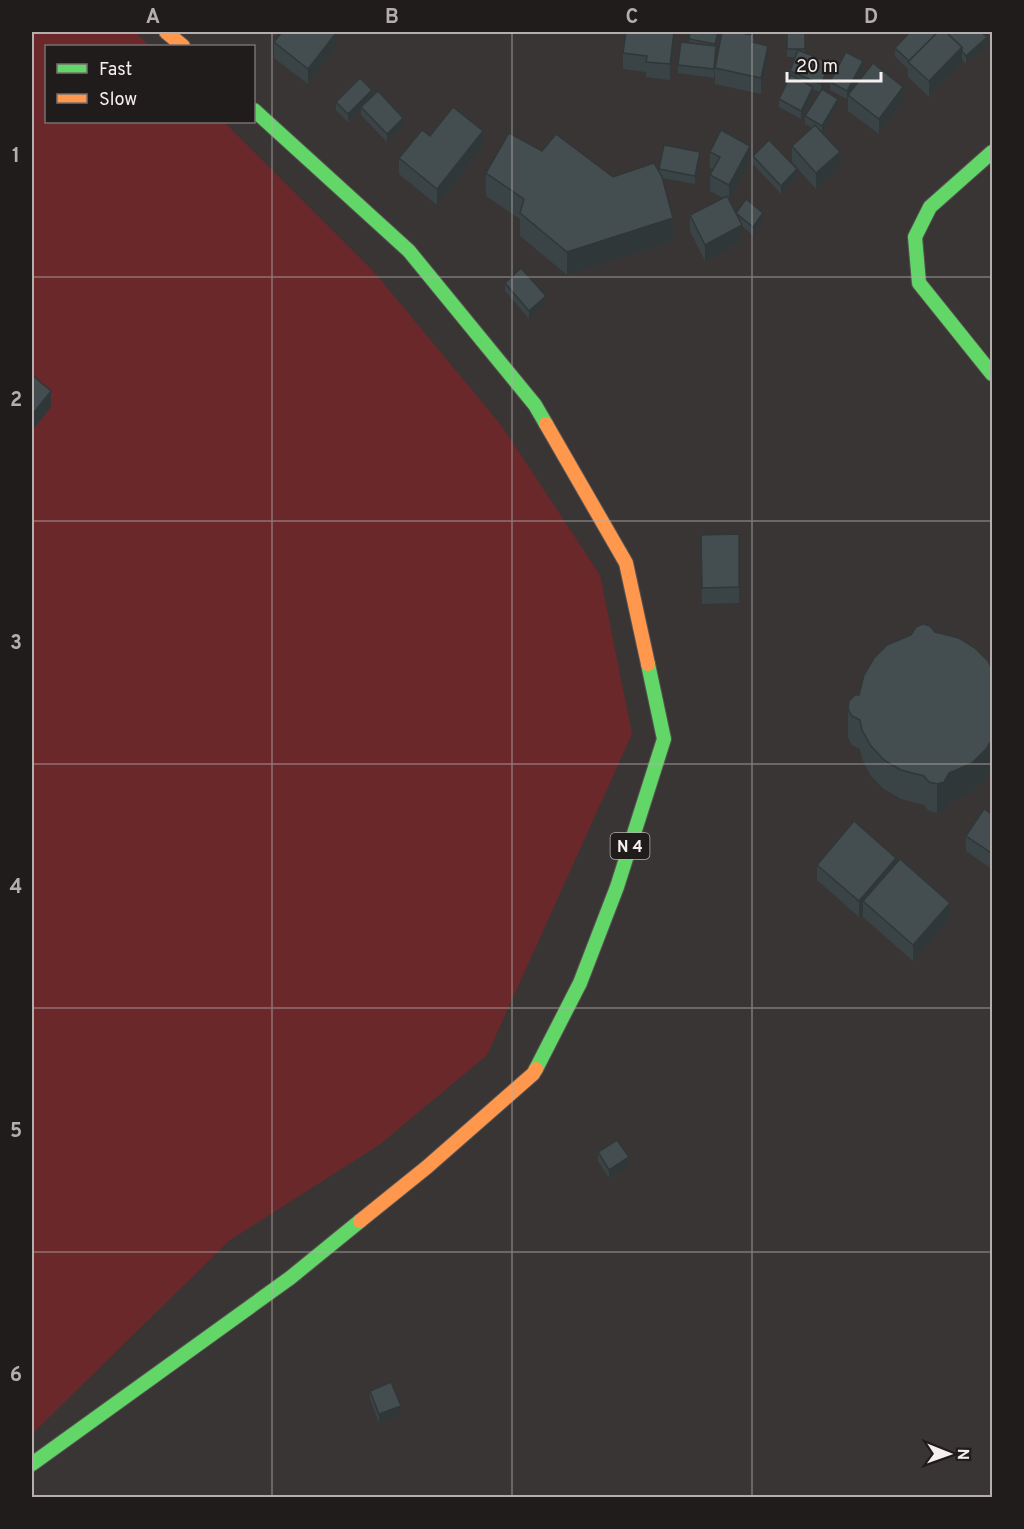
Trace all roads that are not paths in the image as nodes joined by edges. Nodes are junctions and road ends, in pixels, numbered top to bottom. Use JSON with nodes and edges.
{"nodes":[{"id":1,"x":166,"y":32,"type":"edge"},
{"id":2,"x":182,"y":45,"type":"edge"},
{"id":3,"x":255,"y":111,"type":"edge"},
{"id":4,"x":993,"y":152,"type":"edge"},
{"id":5,"x":993,"y":374,"type":"edge"},
{"id":6,"x":32,"y":1464,"type":"edge"}],
"edges":[{"from":1,"to":2,"type":"main road"},
{"from":3,"to":6,"type":"main road","number":"N 4"},
{"from":4,"to":5,"type":"main road"}]}
